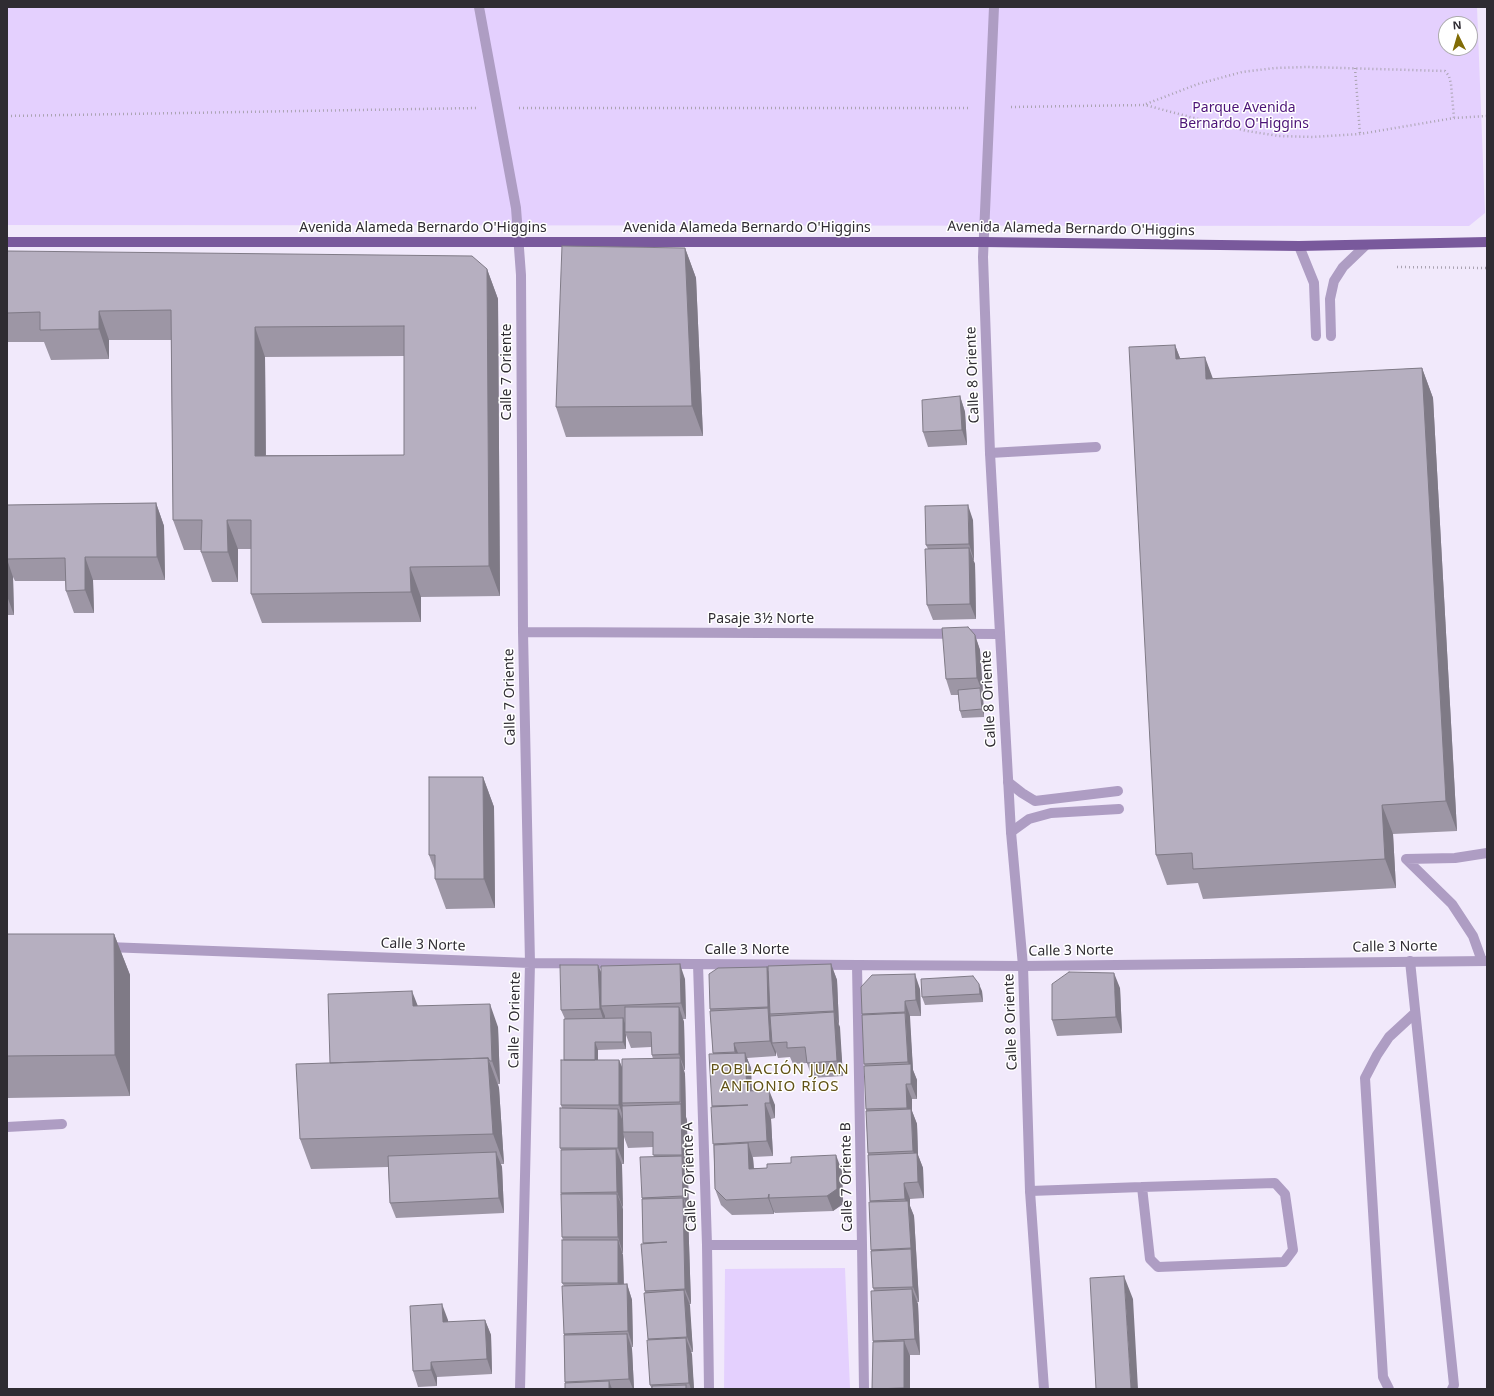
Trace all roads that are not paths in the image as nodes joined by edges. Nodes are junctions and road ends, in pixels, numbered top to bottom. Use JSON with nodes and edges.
{"nodes":[{"id":1,"x":479,"y":7,"type":"edge"},
{"id":2,"x":994,"y":7,"type":"edge"},
{"id":3,"x":7,"y":242,"type":"edge"},
{"id":4,"x":519,"y":242,"type":"junction"},
{"id":5,"x":984,"y":242,"type":"junction"},
{"id":6,"x":1487,"y":242,"type":"edge"},
{"id":7,"x":1366,"y":245,"type":"junction"},
{"id":8,"x":1299,"y":246,"type":"junction"},
{"id":9,"x":1316,"y":336,"type":"dead end"},
{"id":10,"x":1331,"y":336,"type":"dead end"},
{"id":11,"x":1096,"y":447,"type":"dead end"},
{"id":12,"x":990,"y":453,"type":"junction"},
{"id":13,"x":523,"y":632,"type":"junction"},
{"id":14,"x":1000,"y":634,"type":"junction"},
{"id":15,"x":1008,"y":782,"type":"junction"},
{"id":16,"x":1118,"y":791,"type":"dead end"},
{"id":17,"x":1119,"y":809,"type":"dead end"},
{"id":18,"x":1011,"y":832,"type":"junction"},
{"id":19,"x":1487,"y":853,"type":"edge"},
{"id":20,"x":94,"y":946,"type":"edge"},
{"id":21,"x":1410,"y":961,"type":"junction"},
{"id":22,"x":1484,"y":961,"type":"edge"},
{"id":23,"x":530,"y":963,"type":"junction"},
{"id":24,"x":698,"y":964,"type":"junction"},
{"id":25,"x":857,"y":965,"type":"junction"},
{"id":26,"x":1023,"y":966,"type":"junction"},
{"id":27,"x":1415,"y":1013,"type":"junction"},
{"id":28,"x":62,"y":1124,"type":"dead end"},
{"id":29,"x":7,"y":1127,"type":"edge"},
{"id":30,"x":1142,"y":1188,"type":"junction"},
{"id":31,"x":1030,"y":1191,"type":"junction"},
{"id":32,"x":707,"y":1245,"type":"junction"},
{"id":33,"x":862,"y":1246,"type":"junction"},
{"id":34,"x":520,"y":1389,"type":"edge"},
{"id":35,"x":709,"y":1389,"type":"edge"},
{"id":36,"x":864,"y":1389,"type":"edge"},
{"id":37,"x":1044,"y":1389,"type":"edge"},
{"id":38,"x":1389,"y":1389,"type":"edge"},
{"id":39,"x":1452,"y":1389,"type":"edge"}],
"edges":[{"from":1,"to":4,"type":"street","name":"Calle 7 Oriente"},
{"from":2,"to":5,"type":"street","name":"Calle 8 Oriente"},
{"from":3,"to":4,"type":"main road","name":"Avenida Alameda Bernardo O'Higgins"},
{"from":4,"to":5,"type":"main road","name":"Avenida Alameda Bernardo O'Higgins"},
{"from":4,"to":13,"type":"street","name":"Calle 7 Oriente"},
{"from":5,"to":8,"type":"main road","name":"Avenida Alameda Bernardo O'Higgins"},
{"from":5,"to":12,"type":"street","name":"Calle 8 Oriente"},
{"from":6,"to":7,"type":"main road","name":"Avenida Alameda Bernardo O'Higgins"},
{"from":7,"to":8,"type":"main road","name":"Avenida Alameda Bernardo O'Higgins"},
{"from":7,"to":10,"type":"street"},
{"from":8,"to":9,"type":"street"},
{"from":11,"to":12,"type":"street"},
{"from":12,"to":14,"type":"street","name":"Calle 8 Oriente"},
{"from":13,"to":14,"type":"street","name":"Pasaje 3½ Norte"},
{"from":13,"to":23,"type":"street","name":"Calle 7 Oriente"},
{"from":14,"to":15,"type":"street","name":"Calle 8 Oriente"},
{"from":15,"to":16,"type":"street"},
{"from":15,"to":18,"type":"street","name":"Calle 8 Oriente"},
{"from":17,"to":18,"type":"street"},
{"from":18,"to":26,"type":"street","name":"Calle 8 Oriente"},
{"from":19,"to":22,"type":"street"},
{"from":20,"to":23,"type":"street","name":"Calle 3 Norte"},
{"from":21,"to":22,"type":"street","name":"Calle 3 Norte"},
{"from":21,"to":26,"type":"street","name":"Calle 3 Norte"},
{"from":21,"to":27,"type":"street"},
{"from":23,"to":24,"type":"street","name":"Calle 3 Norte"},
{"from":23,"to":34,"type":"street","name":"Calle 7 Oriente"},
{"from":24,"to":25,"type":"street","name":"Calle 3 Norte"},
{"from":24,"to":32,"type":"street","name":"Calle 7 Oriente A"},
{"from":25,"to":26,"type":"street","name":"Calle 3 Norte"},
{"from":25,"to":33,"type":"street","name":"Calle 7 Oriente B"},
{"from":26,"to":31,"type":"street","name":"Calle 8 Oriente"},
{"from":27,"to":38,"type":"street"},
{"from":27,"to":39,"type":"street"},
{"from":28,"to":29,"type":"street"},
{"from":30,"to":30,"type":"street"},
{"from":30,"to":31,"type":"street"},
{"from":31,"to":37,"type":"street","name":"Calle 8 Oriente"},
{"from":32,"to":33,"type":"street"},
{"from":32,"to":35,"type":"street","name":"Calle 7 Oriente A"},
{"from":33,"to":36,"type":"street","name":"Calle 7 Oriente B"}]}
